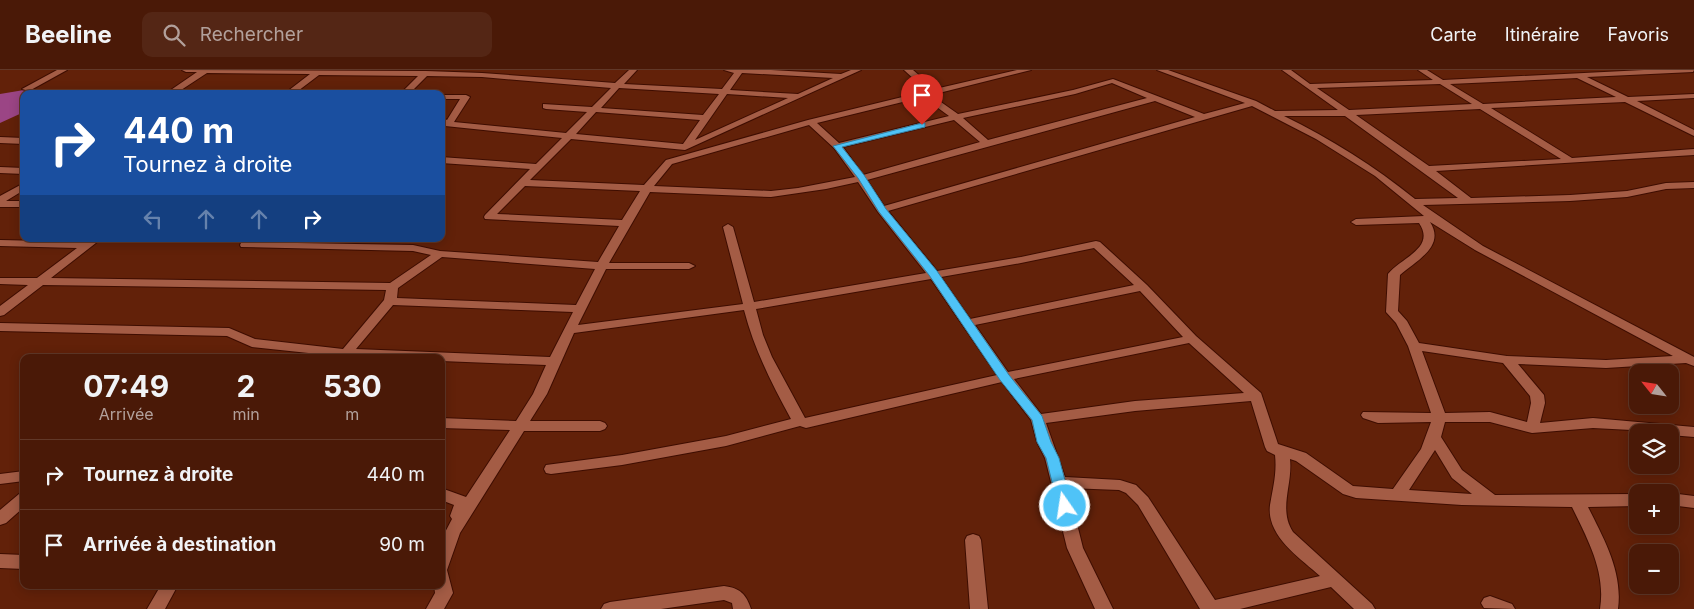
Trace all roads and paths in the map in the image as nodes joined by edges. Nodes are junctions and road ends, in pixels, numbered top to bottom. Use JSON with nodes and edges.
{"nodes":[{"id":1,"x":63,"y":70,"type":"edge"},
{"id":2,"x":186,"y":70,"type":"edge"},
{"id":3,"x":206,"y":70,"type":"edge"},
{"id":4,"x":633,"y":70,"type":"edge"},
{"id":5,"x":728,"y":70,"type":"edge"},
{"id":6,"x":739,"y":70,"type":"edge"},
{"id":7,"x":856,"y":70,"type":"edge"},
{"id":8,"x":908,"y":70,"type":"edge"},
{"id":9,"x":1027,"y":70,"type":"edge"},
{"id":10,"x":1161,"y":70,"type":"edge"},
{"id":11,"x":1286,"y":70,"type":"edge"},
{"id":12,"x":1422,"y":70,"type":"edge"},
{"id":13,"x":1567,"y":70,"type":"edge"},
{"id":14,"x":1693,"y":70,"type":"edge"},
{"id":15,"x":318,"y":72,"type":"edge"},
{"id":16,"x":426,"y":73,"type":"edge"},
{"id":17,"x":842,"y":76,"type":"junction"},
{"id":18,"x":1577,"y":76,"type":"junction"},
{"id":19,"x":1442,"y":82,"type":"junction"},
{"id":20,"x":618,"y":86,"type":"junction"},
{"id":21,"x":1308,"y":86,"type":"junction"},
{"id":22,"x":26,"y":89,"type":"dead end"},
{"id":23,"x":175,"y":90,"type":"edge"},
{"id":24,"x":293,"y":90,"type":"edge"},
{"id":25,"x":408,"y":90,"type":"edge"},
{"id":26,"x":724,"y":92,"type":"junction"},
{"id":27,"x":929,"y":93,"type":"junction"},
{"id":28,"x":797,"y":96,"type":"junction"},
{"id":29,"x":1694,"y":96,"type":"edge"},
{"id":30,"x":445,"y":97,"type":"edge"},
{"id":31,"x":1155,"y":98,"type":"junction"},
{"id":32,"x":1630,"y":100,"type":"junction"},
{"id":33,"x":1253,"y":103,"type":"junction"},
{"id":34,"x":1479,"y":105,"type":"junction"},
{"id":35,"x":546,"y":106,"type":"dead end"},
{"id":36,"x":593,"y":110,"type":"junction"},
{"id":37,"x":1274,"y":113,"type":"junction"},
{"id":38,"x":1347,"y":113,"type":"junction"},
{"id":39,"x":956,"y":117,"type":"junction"},
{"id":40,"x":1203,"y":117,"type":"junction"},
{"id":41,"x":706,"y":118,"type":"junction"},
{"id":42,"x":445,"y":121,"type":"edge"},
{"id":43,"x":445,"y":122,"type":"edge"},
{"id":44,"x":811,"y":122,"type":"junction"},
{"id":45,"x":1694,"y":133,"type":"edge"},
{"id":46,"x":569,"y":137,"type":"junction"},
{"id":47,"x":0,"y":140,"type":"edge"},
{"id":48,"x":20,"y":141,"type":"edge"},
{"id":49,"x":986,"y":143,"type":"junction"},
{"id":50,"x":837,"y":146,"type":"junction"},
{"id":51,"x":685,"y":147,"type":"junction"},
{"id":52,"x":1694,"y":152,"type":"edge"},
{"id":53,"x":445,"y":160,"type":"edge"},
{"id":54,"x":1569,"y":160,"type":"junction"},
{"id":55,"x":669,"y":162,"type":"junction"},
{"id":56,"x":539,"y":167,"type":"junction"},
{"id":57,"x":1427,"y":169,"type":"junction"},
{"id":58,"x":0,"y":170,"type":"edge"},
{"id":59,"x":20,"y":172,"type":"edge"},
{"id":60,"x":861,"y":177,"type":"junction"},
{"id":61,"x":522,"y":183,"type":"junction"},
{"id":62,"x":1694,"y":185,"type":"edge"},
{"id":63,"x":647,"y":188,"type":"junction"},
{"id":64,"x":20,"y":189,"type":"edge"},
{"id":65,"x":0,"y":202,"type":"edge"},
{"id":66,"x":1415,"y":202,"type":"junction"},
{"id":67,"x":1470,"y":202,"type":"junction"},
{"id":68,"x":20,"y":204,"type":"edge"},
{"id":69,"x":882,"y":210,"type":"junction"},
{"id":70,"x":1428,"y":219,"type":"junction"},
{"id":71,"x":1356,"y":222,"type":"dead end"},
{"id":72,"x":626,"y":223,"type":"junction"},
{"id":73,"x":728,"y":227,"type":"dead end"},
{"id":74,"x":92,"y":242,"type":"edge"},
{"id":75,"x":247,"y":242,"type":"edge"},
{"id":76,"x":0,"y":243,"type":"edge"},
{"id":77,"x":440,"y":254,"type":"junction"},
{"id":78,"x":603,"y":266,"type":"junction"},
{"id":79,"x":689,"y":266,"type":"dead end"},
{"id":80,"x":933,"y":274,"type":"junction"},
{"id":81,"x":0,"y":281,"type":"edge"},
{"id":82,"x":39,"y":283,"type":"junction"},
{"id":83,"x":1143,"y":286,"type":"junction"},
{"id":84,"x":393,"y":287,"type":"junction"},
{"id":85,"x":390,"y":301,"type":"junction"},
{"id":86,"x":750,"y":306,"type":"junction"},
{"id":87,"x":581,"y":309,"type":"junction"},
{"id":88,"x":0,"y":312,"type":"edge"},
{"id":89,"x":967,"y":323,"type":"junction"},
{"id":90,"x":0,"y":326,"type":"edge"},
{"id":91,"x":570,"y":330,"type":"junction"},
{"id":92,"x":1192,"y":339,"type":"junction"},
{"id":93,"x":1414,"y":346,"type":"junction"},
{"id":94,"x":336,"y":354,"type":"edge"},
{"id":95,"x":345,"y":354,"type":"edge"},
{"id":96,"x":445,"y":358,"type":"edge"},
{"id":97,"x":1507,"y":360,"type":"junction"},
{"id":98,"x":1691,"y":360,"type":"edge"},
{"id":99,"x":554,"y":361,"type":"junction"},
{"id":100,"x":1004,"y":377,"type":"junction"},
{"id":101,"x":1256,"y":396,"type":"junction"},
{"id":102,"x":1368,"y":415,"type":"dead end"},
{"id":103,"x":1439,"y":418,"type":"junction"},
{"id":104,"x":1038,"y":419,"type":"junction"},
{"id":105,"x":800,"y":421,"type":"junction"},
{"id":106,"x":445,"y":422,"type":"edge"},
{"id":107,"x":519,"y":426,"type":"junction"},
{"id":108,"x":600,"y":426,"type":"dead end"},
{"id":109,"x":1532,"y":428,"type":"junction"},
{"id":110,"x":1694,"y":432,"type":"edge"},
{"id":111,"x":1434,"y":436,"type":"junction"},
{"id":112,"x":1282,"y":452,"type":"junction"},
{"id":113,"x":551,"y":469,"type":"dead end"},
{"id":114,"x":20,"y":476,"type":"edge"},
{"id":115,"x":0,"y":479,"type":"edge"},
{"id":116,"x":1060,"y":482,"type":"junction"},
{"id":117,"x":445,"y":495,"type":"edge"},
{"id":118,"x":1396,"y":496,"type":"junction"},
{"id":119,"x":1492,"y":500,"type":"junction"},
{"id":120,"x":1629,"y":500,"type":"edge"},
{"id":121,"x":1679,"y":500,"type":"edge"},
{"id":122,"x":20,"y":501,"type":"edge"},
{"id":123,"x":1694,"y":502,"type":"edge"},
{"id":124,"x":1578,"y":503,"type":"junction"},
{"id":125,"x":0,"y":518,"type":"edge"},
{"id":126,"x":452,"y":532,"type":"junction"},
{"id":127,"x":973,"y":540,"type":"dead end"},
{"id":128,"x":445,"y":554,"type":"edge"},
{"id":129,"x":0,"y":561,"type":"edge"},
{"id":130,"x":20,"y":562,"type":"edge"},
{"id":131,"x":1334,"y":580,"type":"junction"},
{"id":132,"x":168,"y":589,"type":"edge"},
{"id":133,"x":443,"y":589,"type":"edge"},
{"id":134,"x":156,"y":609,"type":"edge"},
{"id":135,"x":435,"y":609,"type":"edge"},
{"id":136,"x":610,"y":609,"type":"edge"},
{"id":137,"x":742,"y":609,"type":"edge"},
{"id":138,"x":979,"y":609,"type":"edge"},
{"id":139,"x":1104,"y":609,"type":"edge"},
{"id":140,"x":1210,"y":609,"type":"edge"},
{"id":141,"x":1366,"y":609,"type":"edge"},
{"id":142,"x":1610,"y":609,"type":"edge"}],
"edges":[{"from":1,"to":22,"type":"street"},
{"from":2,"to":3,"type":"street"},
{"from":3,"to":15,"type":"street"},
{"from":3,"to":23,"type":"street"},
{"from":4,"to":20,"type":"street"},
{"from":5,"to":6,"type":"street"},
{"from":6,"to":17,"type":"street"},
{"from":6,"to":26,"type":"street"},
{"from":7,"to":17,"type":"street"},
{"from":8,"to":27,"type":"street"},
{"from":9,"to":27,"type":"street"},
{"from":10,"to":33,"type":"street"},
{"from":11,"to":21,"type":"street"},
{"from":12,"to":19,"type":"street"},
{"from":13,"to":18,"type":"street"},
{"from":14,"to":18,"type":"street"},
{"from":15,"to":16,"type":"street"},
{"from":15,"to":24,"type":"street"},
{"from":16,"to":20,"type":"street"},
{"from":16,"to":25,"type":"street"},
{"from":17,"to":28,"type":"street"},
{"from":18,"to":19,"type":"street"},
{"from":18,"to":32,"type":"street"},
{"from":19,"to":21,"type":"street"},
{"from":19,"to":34,"type":"street"},
{"from":20,"to":26,"type":"street"},
{"from":20,"to":36,"type":"street"},
{"from":21,"to":38,"type":"street"},
{"from":26,"to":28,"type":"street"},
{"from":26,"to":41,"type":"street"},
{"from":27,"to":39,"type":"street"},
{"from":27,"to":44,"type":"street"},
{"from":28,"to":51,"type":"street"},
{"from":29,"to":32,"type":"street"},
{"from":30,"to":42,"type":"street"},
{"from":31,"to":39,"type":"street"},
{"from":31,"to":40,"type":"street"},
{"from":31,"to":49,"type":"street"},
{"from":32,"to":34,"type":"street"},
{"from":32,"to":45,"type":"street"},
{"from":33,"to":37,"type":"street"},
{"from":33,"to":40,"type":"street"},
{"from":34,"to":38,"type":"street"},
{"from":34,"to":54,"type":"street"},
{"from":35,"to":36,"type":"street"},
{"from":36,"to":41,"type":"street"},
{"from":36,"to":46,"type":"street"},
{"from":37,"to":38,"type":"street"},
{"from":37,"to":66,"type":"street"},
{"from":38,"to":57,"type":"street"},
{"from":39,"to":49,"type":"street"},
{"from":39,"to":50,"type":"street"},
{"from":40,"to":69,"type":"street"},
{"from":41,"to":51,"type":"street"},
{"from":43,"to":46,"type":"street"},
{"from":44,"to":50,"type":"street"},
{"from":44,"to":55,"type":"street"},
{"from":46,"to":51,"type":"street"},
{"from":46,"to":56,"type":"street"},
{"from":47,"to":48,"type":"street"},
{"from":49,"to":60,"type":"street"},
{"from":50,"to":60,"type":"street"},
{"from":51,"to":55,"type":"street"},
{"from":52,"to":54,"type":"street"},
{"from":53,"to":56,"type":"street"},
{"from":54,"to":57,"type":"street"},
{"from":55,"to":63,"type":"street"},
{"from":56,"to":61,"type":"street"},
{"from":57,"to":67,"type":"street"},
{"from":58,"to":59,"type":"street"},
{"from":60,"to":63,"type":"street"},
{"from":60,"to":69,"type":"street"},
{"from":61,"to":63,"type":"street"},
{"from":61,"to":72,"type":"street"},
{"from":62,"to":67,"type":"street"},
{"from":63,"to":72,"type":"street"},
{"from":64,"to":65,"type":"street"},
{"from":65,"to":68,"type":"street"},
{"from":66,"to":67,"type":"street"},
{"from":66,"to":70,"type":"street"},
{"from":69,"to":80,"type":"street"},
{"from":70,"to":71,"type":"street"},
{"from":70,"to":93,"type":"street"},
{"from":70,"to":98,"type":"street"},
{"from":72,"to":78,"type":"street"},
{"from":73,"to":86,"type":"street"},
{"from":74,"to":76,"type":"street"},
{"from":74,"to":82,"type":"street"},
{"from":75,"to":77,"type":"street"},
{"from":77,"to":78,"type":"street"},
{"from":77,"to":84,"type":"street"},
{"from":78,"to":79,"type":"street"},
{"from":78,"to":87,"type":"street"},
{"from":80,"to":83,"type":"street"},
{"from":80,"to":86,"type":"street"},
{"from":80,"to":89,"type":"street"},
{"from":81,"to":82,"type":"street"},
{"from":82,"to":84,"type":"street"},
{"from":82,"to":88,"type":"street"},
{"from":83,"to":89,"type":"street"},
{"from":83,"to":92,"type":"street"},
{"from":84,"to":85,"type":"street"},
{"from":85,"to":87,"type":"street"},
{"from":85,"to":95,"type":"street"},
{"from":86,"to":91,"type":"street"},
{"from":86,"to":105,"type":"street"},
{"from":87,"to":91,"type":"street"},
{"from":89,"to":100,"type":"street"},
{"from":90,"to":94,"type":"street"},
{"from":91,"to":99,"type":"street"},
{"from":92,"to":100,"type":"street"},
{"from":92,"to":101,"type":"street"},
{"from":93,"to":97,"type":"street"},
{"from":93,"to":103,"type":"street"},
{"from":96,"to":99,"type":"street"},
{"from":97,"to":98,"type":"street"},
{"from":97,"to":109,"type":"street"},
{"from":99,"to":107,"type":"street"},
{"from":100,"to":104,"type":"street"},
{"from":100,"to":105,"type":"street"},
{"from":101,"to":104,"type":"street"},
{"from":101,"to":112,"type":"street"},
{"from":102,"to":103,"type":"street"},
{"from":103,"to":109,"type":"street"},
{"from":103,"to":111,"type":"street"},
{"from":104,"to":116,"type":"street"},
{"from":105,"to":113,"type":"street"},
{"from":106,"to":107,"type":"street"},
{"from":107,"to":108,"type":"street"},
{"from":107,"to":126,"type":"street"},
{"from":109,"to":110,"type":"street"},
{"from":111,"to":118,"type":"street"},
{"from":111,"to":119,"type":"street"},
{"from":112,"to":118,"type":"street"},
{"from":112,"to":131,"type":"street"},
{"from":114,"to":115,"type":"street"},
{"from":116,"to":139,"type":"street"},
{"from":116,"to":140,"type":"street"},
{"from":117,"to":126,"type":"street"},
{"from":118,"to":119,"type":"street"},
{"from":119,"to":124,"type":"street"},
{"from":120,"to":124,"type":"street"},
{"from":121,"to":123,"type":"street"},
{"from":122,"to":125,"type":"street"},
{"from":124,"to":142,"type":"street"},
{"from":126,"to":128,"type":"street"},
{"from":127,"to":138,"type":"street"},
{"from":129,"to":130,"type":"street"},
{"from":131,"to":140,"type":"street"},
{"from":131,"to":141,"type":"street"},
{"from":132,"to":134,"type":"street"},
{"from":133,"to":135,"type":"street"},
{"from":136,"to":137,"type":"street"}]}
